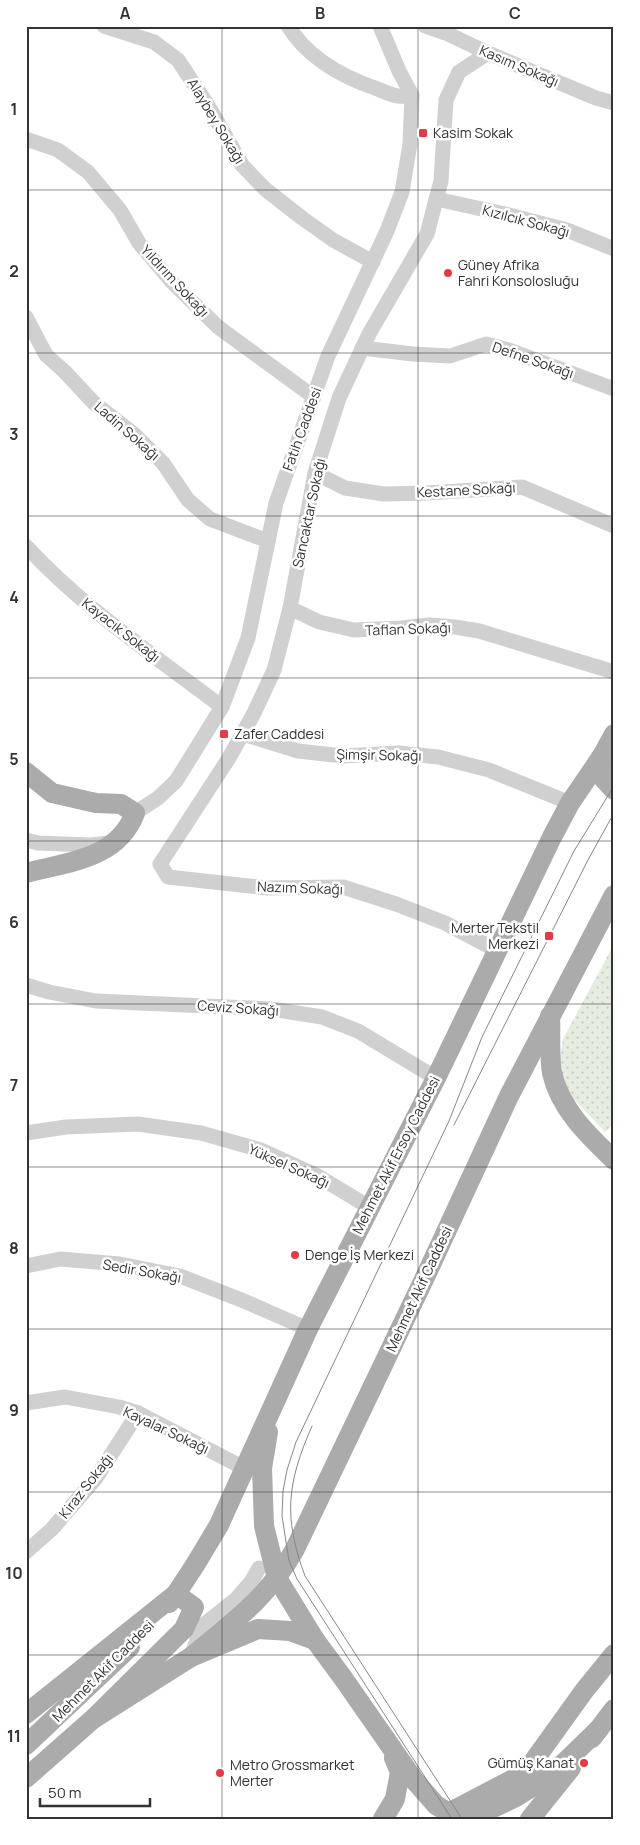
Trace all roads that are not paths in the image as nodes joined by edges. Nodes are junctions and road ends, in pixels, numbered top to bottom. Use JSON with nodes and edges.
{"nodes":[{"id":1,"x":104,"y":26,"type":"edge"},
{"id":2,"x":288,"y":26,"type":"edge"},
{"id":3,"x":380,"y":26,"type":"edge"},
{"id":4,"x":425,"y":26,"type":"edge"},
{"id":5,"x":488,"y":53,"type":"junction"},
{"id":6,"x":412,"y":95,"type":"junction"},
{"id":7,"x":614,"y":103,"type":"edge"},
{"id":8,"x":26,"y":138,"type":"edge"},
{"id":9,"x":436,"y":199,"type":"junction"},
{"id":10,"x":614,"y":249,"type":"edge"},
{"id":11,"x":373,"y":262,"type":"junction"},
{"id":12,"x":26,"y":317,"type":"edge"},
{"id":13,"x":362,"y":348,"type":"junction"},
{"id":14,"x":614,"y":389,"type":"edge"},
{"id":15,"x":314,"y":397,"type":"junction"},
{"id":16,"x":315,"y":473,"type":"junction"},
{"id":17,"x":614,"y":526,"type":"edge"},
{"id":18,"x":268,"y":541,"type":"junction"},
{"id":19,"x":26,"y":546,"type":"edge"},
{"id":20,"x":290,"y":608,"type":"junction"},
{"id":21,"x":614,"y":672,"type":"edge"},
{"id":22,"x":222,"y":707,"type":"junction"},
{"id":23,"x":243,"y":734,"type":"junction"},
{"id":24,"x":614,"y":734,"type":"edge"},
{"id":25,"x":602,"y":756,"type":"junction"},
{"id":26,"x":26,"y":772,"type":"edge"},
{"id":27,"x":614,"y":790,"type":"edge"},
{"id":28,"x":570,"y":803,"type":"junction"},
{"id":29,"x":135,"y":813,"type":"junction"},
{"id":30,"x":26,"y":840,"type":"edge"},
{"id":31,"x":114,"y":843,"type":"junction"},
{"id":32,"x":160,"y":864,"type":"joint"},
{"id":33,"x":26,"y":873,"type":"edge"},
{"id":34,"x":614,"y":895,"type":"edge"},
{"id":35,"x":496,"y":950,"type":"junction"},
{"id":36,"x":26,"y":984,"type":"edge"},
{"id":37,"x":550,"y":1014,"type":"junction"},
{"id":38,"x":436,"y":1078,"type":"junction"},
{"id":39,"x":26,"y":1133,"type":"edge"},
{"id":40,"x":614,"y":1160,"type":"edge"},
{"id":41,"x":369,"y":1207,"type":"junction"},
{"id":42,"x":26,"y":1266,"type":"edge"},
{"id":43,"x":308,"y":1329,"type":"junction"},
{"id":44,"x":26,"y":1402,"type":"edge"},
{"id":45,"x":272,"y":1408,"type":"junction"},
{"id":46,"x":138,"y":1414,"type":"junction"},
{"id":47,"x":244,"y":1468,"type":"junction"},
{"id":48,"x":26,"y":1552,"type":"edge"},
{"id":49,"x":259,"y":1568,"type":"dead end"},
{"id":50,"x":278,"y":1578,"type":"junction"},
{"id":51,"x":176,"y":1594,"type":"junction"},
{"id":52,"x":315,"y":1640,"type":"junction"},
{"id":53,"x":614,"y":1654,"type":"edge"},
{"id":54,"x":191,"y":1656,"type":"junction"},
{"id":55,"x":614,"y":1709,"type":"edge"},
{"id":56,"x":26,"y":1714,"type":"edge"},
{"id":57,"x":92,"y":1719,"type":"junction"},
{"id":58,"x":599,"y":1729,"type":"junction"},
{"id":59,"x":386,"y":1740,"type":"junction"},
{"id":60,"x":28,"y":1744,"type":"edge"},
{"id":61,"x":26,"y":1778,"type":"edge"},
{"id":62,"x":444,"y":1816,"type":"edge"},
{"id":63,"x":383,"y":1819,"type":"edge"},
{"id":64,"x":530,"y":1819,"type":"edge"}],
"edges":[{"from":1,"to":11,"type":"street","name":"Alaybey Sokağı"},
{"from":2,"to":6,"type":"street"},
{"from":3,"to":6,"type":"street"},
{"from":4,"to":5,"type":"street","name":"Kasım Sokağı"},
{"from":5,"to":7,"type":"street","name":"Kasım Sokağı"},
{"from":5,"to":9,"type":"street","name":"Sancaktar Sokağı"},
{"from":6,"to":11,"type":"street","name":"Fatih Caddesi"},
{"from":8,"to":15,"type":"street","name":"Yıldırım Sokağı"},
{"from":9,"to":10,"type":"street","name":"Kızılcık Sokağı"},
{"from":9,"to":13,"type":"street","name":"Sancaktar Sokağı"},
{"from":11,"to":15,"type":"street","name":"Fatih Caddesi"},
{"from":12,"to":18,"type":"street","name":"Ladin Sokağı"},
{"from":13,"to":14,"type":"street","name":"Defne Sokağı"},
{"from":13,"to":16,"type":"street","name":"Sancaktar Sokağı"},
{"from":15,"to":18,"type":"street","name":"Fatih Caddesi"},
{"from":16,"to":17,"type":"street","name":"Kestane Sokağı"},
{"from":16,"to":20,"type":"street","name":"Sancaktar Sokağı"},
{"from":18,"to":22,"type":"street","name":"Fatih Caddesi"},
{"from":19,"to":22,"type":"street","name":"Kayacık Sokağı"},
{"from":20,"to":21,"type":"street","name":"Taflan Sokağı"},
{"from":20,"to":23,"type":"street","name":"Sancaktar Sokağı"},
{"from":22,"to":29,"type":"street","name":"Fatih Caddesi"},
{"from":23,"to":28,"type":"street","name":"Şimşir Sokağı"},
{"from":23,"to":32,"type":"street","name":"Sancaktar Sokağı"},
{"from":24,"to":25,"type":"main road","name":"Mehmet Akif Ersoy Caddesi"},
{"from":25,"to":27,"type":"main road"},
{"from":25,"to":28,"type":"main road","name":"Mehmet Akif Ersoy Caddesi"},
{"from":26,"to":29,"type":"main road"},
{"from":28,"to":35,"type":"main road","name":"Mehmet Akif Ersoy Caddesi"},
{"from":29,"to":31,"type":"main road","name":"Fatih Caddesi"},
{"from":30,"to":31,"type":"street"},
{"from":31,"to":33,"type":"main road","name":"Fatih Caddesi"},
{"from":32,"to":35,"type":"street","name":"Nazım Sokağı"},
{"from":34,"to":37,"type":"main road","name":"Mehmet Akif Caddesi"},
{"from":35,"to":38,"type":"main road","name":"Mehmet Akif Ersoy Caddesi"},
{"from":36,"to":38,"type":"street","name":"Ceviz Sokağı"},
{"from":37,"to":40,"type":"main road"},
{"from":37,"to":50,"type":"main road","name":"Mehmet Akif Caddesi"},
{"from":38,"to":41,"type":"main road","name":"Mehmet Akif Ersoy Caddesi"},
{"from":39,"to":41,"type":"street","name":"Yüksel Sokağı"},
{"from":41,"to":43,"type":"main road","name":"Mehmet Akif Ersoy Caddesi"},
{"from":42,"to":43,"type":"street","name":"Sedir Sokağı"},
{"from":43,"to":45,"type":"main road","name":"Mehmet Akif Ersoy Caddesi"},
{"from":44,"to":46,"type":"street","name":"Kayalar Sokağı"},
{"from":45,"to":47,"type":"main road","name":"Mehmet Akif Ersoy Caddesi"},
{"from":45,"to":50,"type":"main road"},
{"from":46,"to":47,"type":"street","name":"Kayalar Sokağı"},
{"from":46,"to":48,"type":"street","name":"Kiraz Sokağı"},
{"from":47,"to":51,"type":"main road","name":"Mehmet Akif Ersoy Caddesi"},
{"from":49,"to":54,"type":"street"},
{"from":50,"to":52,"type":"main road"},
{"from":50,"to":54,"type":"main road","name":"Mehmet Akif Caddesi"},
{"from":51,"to":56,"type":"main road","name":"Mehmet Akif Ersoy Caddesi"},
{"from":51,"to":57,"type":"main road"},
{"from":51,"to":60,"type":"main road","name":"Mehmet Akif Caddesi"},
{"from":52,"to":54,"type":"main road"},
{"from":52,"to":59,"type":"main road"},
{"from":53,"to":62,"type":"main road"},
{"from":54,"to":57,"type":"main road"},
{"from":55,"to":58,"type":"main road"},
{"from":57,"to":61,"type":"main road"},
{"from":58,"to":62,"type":"main road"},
{"from":58,"to":64,"type":"main road"},
{"from":59,"to":62,"type":"main road"},
{"from":59,"to":63,"type":"main road"}]}
